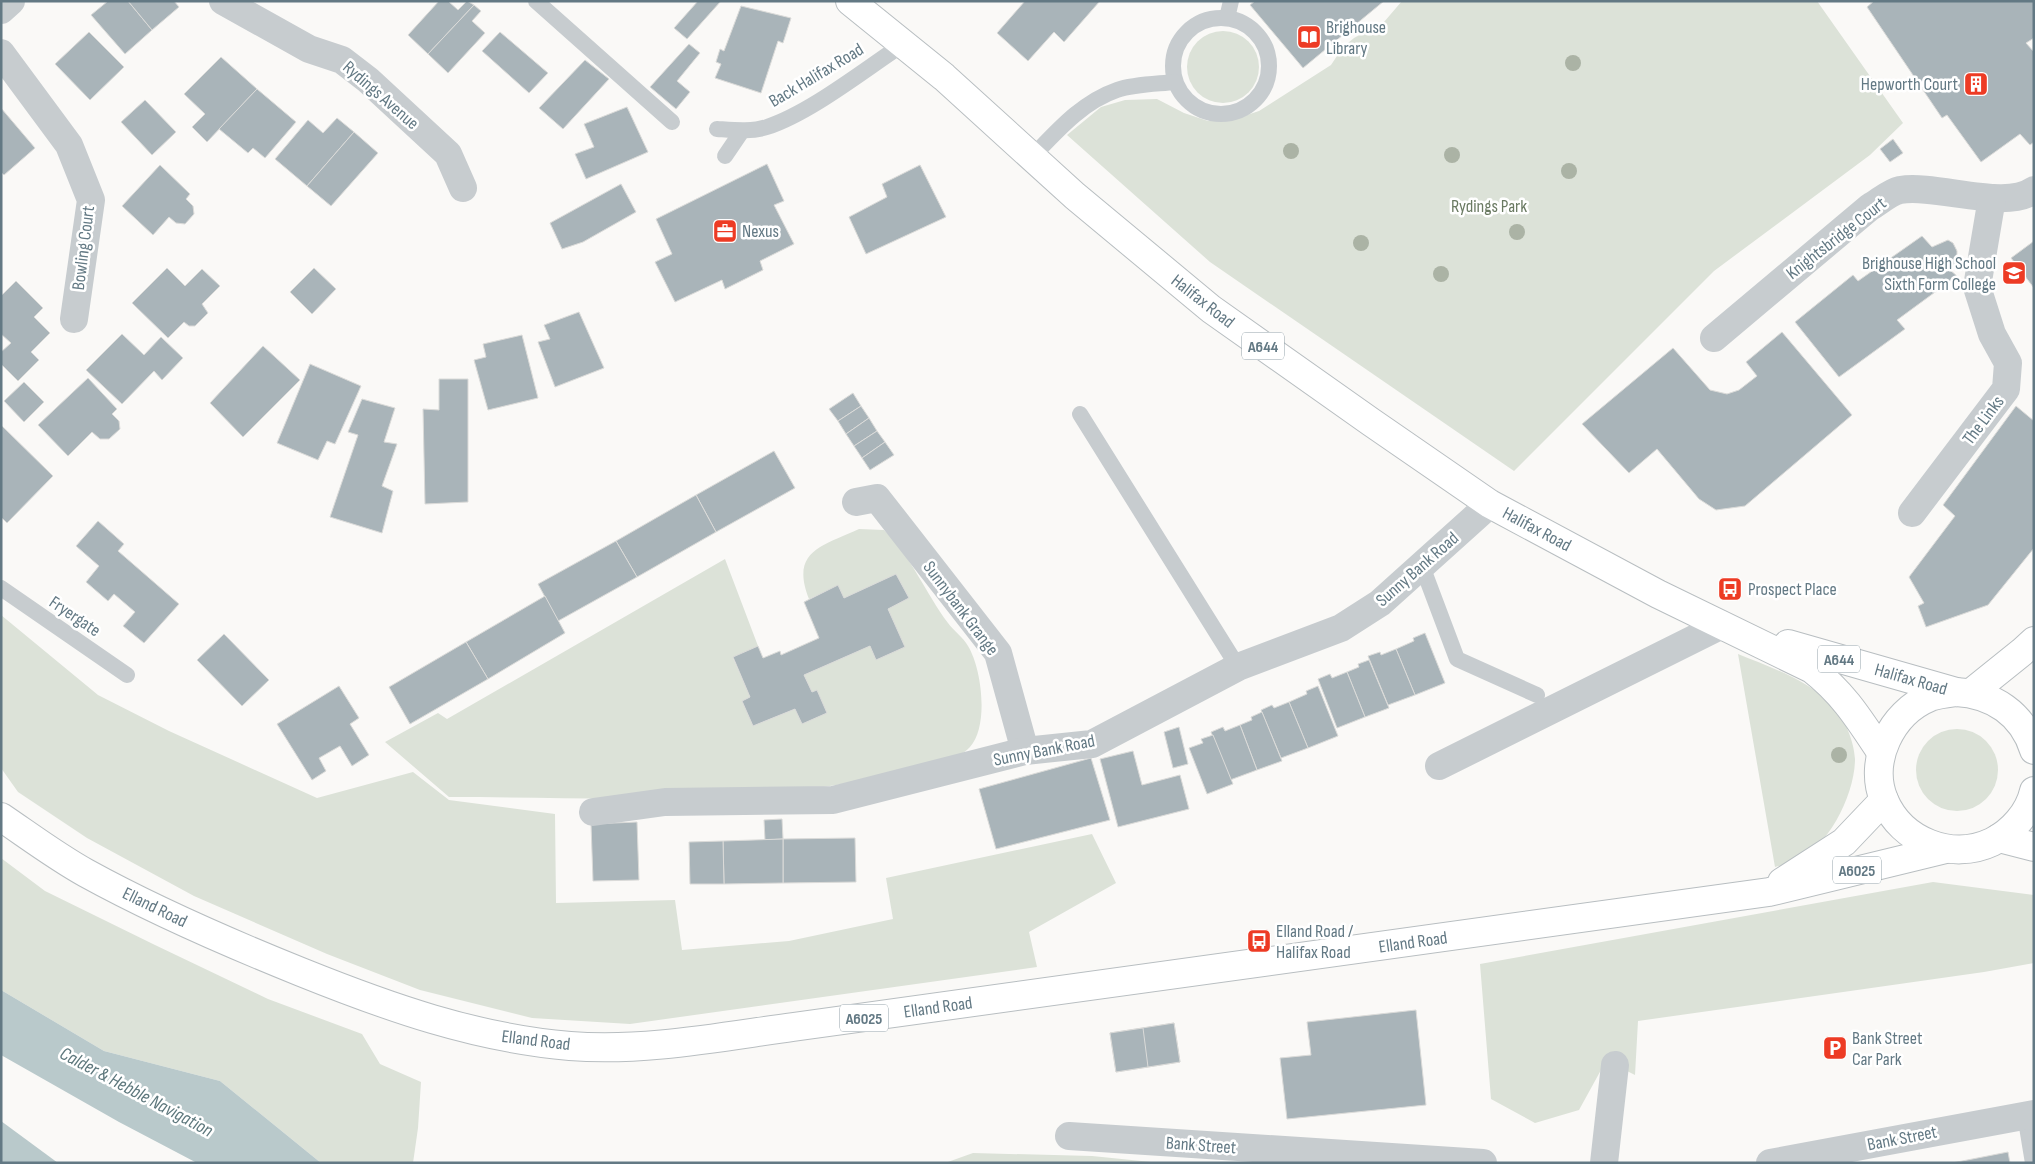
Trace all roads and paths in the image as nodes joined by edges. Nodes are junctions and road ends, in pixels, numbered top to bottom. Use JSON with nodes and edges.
{"nodes":[{"id":1,"x":11,"y":1,"type":"edge"},
{"id":2,"x":223,"y":1,"type":"edge"},
{"id":3,"x":536,"y":1,"type":"edge"},
{"id":4,"x":850,"y":1,"type":"edge"},
{"id":5,"x":1232,"y":1,"type":"edge"},
{"id":6,"x":1,"y":10,"type":"edge"},
{"id":7,"x":1227,"y":18,"type":"junction"},
{"id":8,"x":902,"y":45,"type":"junction"},
{"id":9,"x":1,"y":53,"type":"edge"},
{"id":10,"x":1175,"y":82,"type":"junction"},
{"id":11,"x":672,"y":122,"type":"dead end"},
{"id":12,"x":717,"y":130,"type":"dead end"},
{"id":13,"x":742,"y":131,"type":"junction"},
{"id":14,"x":726,"y":156,"type":"dead end"},
{"id":15,"x":1032,"y":157,"type":"junction"},
{"id":16,"x":463,"y":188,"type":"dead end"},
{"id":17,"x":2034,"y":190,"type":"edge"},
{"id":18,"x":1992,"y":198,"type":"junction"},
{"id":19,"x":74,"y":319,"type":"dead end"},
{"id":20,"x":1714,"y":338,"type":"dead end"},
{"id":21,"x":1080,"y":414,"type":"dead end"},
{"id":22,"x":856,"y":502,"type":"dead end"},
{"id":23,"x":1490,"y":504,"type":"junction"},
{"id":24,"x":1912,"y":513,"type":"dead end"},
{"id":25,"x":1422,"y":566,"type":"junction"},
{"id":26,"x":1,"y":588,"type":"edge"},
{"id":27,"x":1722,"y":626,"type":"junction"},
{"id":28,"x":2034,"y":641,"type":"edge"},
{"id":29,"x":1238,"y":667,"type":"junction"},
{"id":30,"x":127,"y":675,"type":"dead end"},
{"id":31,"x":1963,"y":692,"type":"junction"},
{"id":32,"x":1537,"y":695,"type":"dead end"},
{"id":33,"x":2034,"y":750,"type":"edge"},
{"id":34,"x":1025,"y":752,"type":"junction"},
{"id":35,"x":1881,"y":752,"type":"junction"},
{"id":36,"x":1439,"y":766,"type":"dead end"},
{"id":37,"x":2034,"y":791,"type":"edge"},
{"id":38,"x":1884,"y":800,"type":"junction"},
{"id":39,"x":593,"y":812,"type":"dead end"},
{"id":40,"x":1,"y":817,"type":"edge"},
{"id":41,"x":1999,"y":838,"type":"junction"},
{"id":42,"x":2034,"y":847,"type":"edge"},
{"id":43,"x":1946,"y":849,"type":"junction"},
{"id":44,"x":1769,"y":892,"type":"junction"},
{"id":45,"x":1614,"y":1064,"type":"dead end"},
{"id":46,"x":2029,"y":1114,"type":"edge"},
{"id":47,"x":1069,"y":1136,"type":"dead end"},
{"id":48,"x":1483,"y":1163,"type":"edge"},
{"id":49,"x":1604,"y":1163,"type":"edge"},
{"id":50,"x":1770,"y":1163,"type":"edge"},
{"id":51,"x":2033,"y":1163,"type":"edge"}],
"edges":[{"from":1,"to":6,"type":"street"},
{"from":2,"to":16,"type":"street","name":"Rydings Avenue"},
{"from":3,"to":11,"type":"lane"},
{"from":4,"to":8,"type":"main road","name":"Halifax Road","number":"A644"},
{"from":5,"to":7,"type":"lane"},
{"from":7,"to":10,"type":"lane"},
{"from":7,"to":10,"type":"lane"},
{"from":8,"to":13,"type":"lane","name":"Back Halifax Road"},
{"from":8,"to":15,"type":"main road","name":"Halifax Road","number":"A644"},
{"from":9,"to":19,"type":"street","name":"Bowling Court"},
{"from":10,"to":15,"type":"lane"},
{"from":12,"to":13,"type":"lane","name":"Back Halifax Road"},
{"from":13,"to":14,"type":"lane"},
{"from":15,"to":23,"type":"main road","name":"Halifax Road","number":"A644"},
{"from":17,"to":18,"type":"street","name":"Knightsbridge Court"},
{"from":18,"to":20,"type":"street","name":"Knightsbridge Court"},
{"from":18,"to":24,"type":"street","name":"The Links"},
{"from":21,"to":29,"type":"lane"},
{"from":22,"to":34,"type":"street","name":"Sunnybank Grange"},
{"from":23,"to":25,"type":"street","name":"Sunny Bank Road"},
{"from":23,"to":27,"type":"main road","name":"Halifax Road","number":"A644"},
{"from":25,"to":29,"type":"street","name":"Sunny Bank Road"},
{"from":25,"to":32,"type":"lane"},
{"from":26,"to":30,"type":"lane","name":"Fryergate"},
{"from":27,"to":31,"type":"main road","name":"Halifax Road","number":"A644"},
{"from":27,"to":35,"type":"main road","name":"Halifax Road","number":"A644"},
{"from":27,"to":36,"type":"street"},
{"from":28,"to":31,"type":"main road","number":"A644"},
{"from":29,"to":34,"type":"street","name":"Sunny Bank Road"},
{"from":31,"to":33,"type":"main road","name":"Halifax Road","number":"A644"},
{"from":31,"to":35,"type":"main road","name":"Halifax Road","number":"A644"},
{"from":34,"to":39,"type":"street","name":"Sunny Bank Road"},
{"from":35,"to":38,"type":"main road","name":"Halifax Road","number":"A644"},
{"from":37,"to":41,"type":"main road","name":"Halifax Road","number":"A644"},
{"from":38,"to":43,"type":"main road","name":"Halifax Road","number":"A644"},
{"from":38,"to":44,"type":"main road","number":"A6025"},
{"from":40,"to":44,"type":"main road","name":"Elland Road","number":"A6025"},
{"from":41,"to":42,"type":"main road"},
{"from":41,"to":43,"type":"main road","name":"Halifax Road","number":"A644"},
{"from":43,"to":44,"type":"main road","number":"A6025"},
{"from":45,"to":49,"type":"street"},
{"from":46,"to":50,"type":"street","name":"Bank Street"},
{"from":46,"to":51,"type":"lane"},
{"from":47,"to":48,"type":"street","name":"Bank Street"}]}
